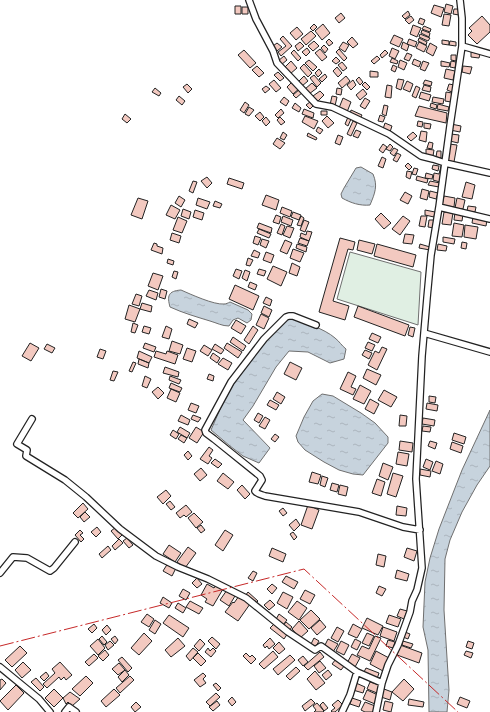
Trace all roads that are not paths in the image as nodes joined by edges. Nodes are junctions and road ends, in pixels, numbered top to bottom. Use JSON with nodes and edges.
{"nodes":[{"id":1,"x":249,"y":0,"type":"edge"},
{"id":2,"x":460,"y":0,"type":"edge"},
{"id":3,"x":462,"y":46,"type":"junction"},
{"id":4,"x":490,"y":54,"type":"edge"},
{"id":5,"x":445,"y":163,"type":"junction"},
{"id":6,"x":490,"y":173,"type":"edge"},
{"id":7,"x":439,"y":207,"type":"junction"},
{"id":8,"x":490,"y":219,"type":"edge"},
{"id":9,"x":316,"y":325,"type":"dead end"},
{"id":10,"x":424,"y":333,"type":"junction"},
{"id":11,"x":490,"y":352,"type":"edge"},
{"id":12,"x":32,"y":419,"type":"dead end"},
{"id":13,"x":420,"y":530,"type":"junction"},
{"id":14,"x":75,"y":542,"type":"dead end"},
{"id":15,"x":0,"y":573,"type":"edge"},
{"id":16,"x":0,"y":667,"type":"edge"},
{"id":17,"x":357,"y":672,"type":"junction"},
{"id":18,"x":382,"y":683,"type":"junction"},
{"id":19,"x":50,"y":712,"type":"edge"},
{"id":20,"x":64,"y":712,"type":"edge"},
{"id":21,"x":76,"y":712,"type":"edge"},
{"id":22,"x":342,"y":712,"type":"edge"},
{"id":23,"x":376,"y":712,"type":"edge"}],
"edges":[{"from":1,"to":5,"type":"street"},
{"from":2,"to":3,"type":"street"},
{"from":3,"to":4,"type":"street"},
{"from":3,"to":5,"type":"street"},
{"from":5,"to":6,"type":"street"},
{"from":5,"to":7,"type":"street"},
{"from":7,"to":8,"type":"street"},
{"from":7,"to":10,"type":"street"},
{"from":9,"to":13,"type":"street"},
{"from":10,"to":11,"type":"street"},
{"from":10,"to":13,"type":"street"},
{"from":12,"to":17,"type":"street"},
{"from":13,"to":18,"type":"street"},
{"from":14,"to":15,"type":"street"},
{"from":16,"to":19,"type":"street"},
{"from":17,"to":18,"type":"street"},
{"from":17,"to":22,"type":"street"},
{"from":18,"to":23,"type":"street"},
{"from":20,"to":21,"type":"street"}]}
